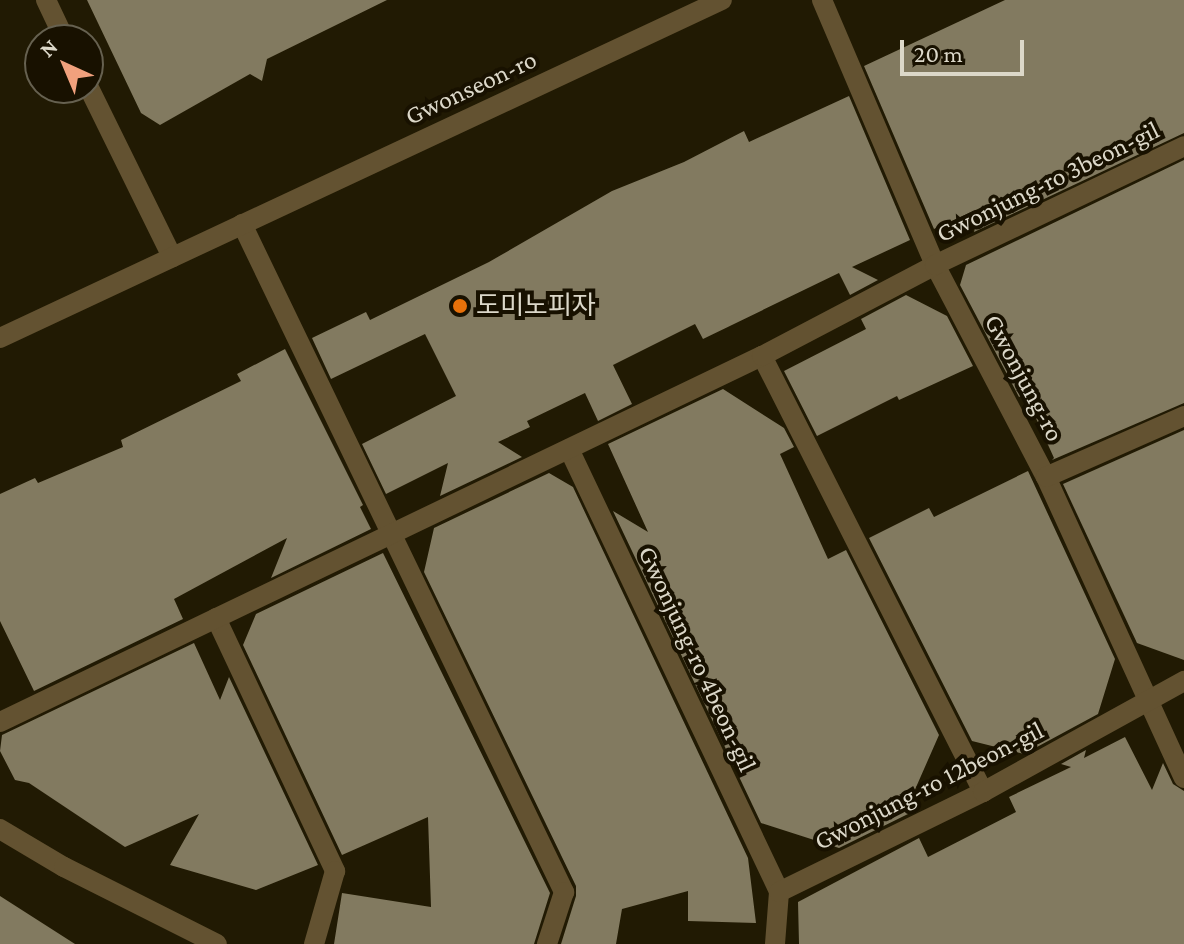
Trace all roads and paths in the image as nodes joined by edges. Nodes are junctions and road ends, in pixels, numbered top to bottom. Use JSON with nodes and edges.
{"nodes":[{"id":1,"x":46,"y":0,"type":"edge"},
{"id":2,"x":722,"y":0,"type":"edge"},
{"id":3,"x":822,"y":0,"type":"edge"},
{"id":4,"x":57,"y":24,"type":"edge"},
{"id":5,"x":97,"y":104,"type":"edge"},
{"id":6,"x":1184,"y":146,"type":"edge"},
{"id":7,"x":242,"y":224,"type":"junction"},
{"id":8,"x":172,"y":257,"type":"junction"},
{"id":9,"x":935,"y":265,"type":"junction"},
{"id":10,"x":0,"y":338,"type":"edge"},
{"id":11,"x":762,"y":356,"type":"junction"},
{"id":12,"x":1184,"y":416,"type":"edge"},
{"id":13,"x":569,"y":449,"type":"junction"},
{"id":14,"x":1046,"y":477,"type":"junction"},
{"id":15,"x":393,"y":534,"type":"junction"},
{"id":16,"x":216,"y":618,"type":"junction"},
{"id":17,"x":1184,"y":681,"type":"edge"},
{"id":18,"x":1148,"y":698,"type":"junction"},
{"id":19,"x":0,"y":722,"type":"edge"},
{"id":20,"x":1184,"y":778,"type":"edge"},
{"id":21,"x":983,"y":792,"type":"junction"},
{"id":22,"x":4,"y":836,"type":"edge"},
{"id":23,"x":779,"y":892,"type":"junction"},
{"id":24,"x":217,"y":944,"type":"edge"},
{"id":25,"x":314,"y":944,"type":"edge"},
{"id":26,"x":547,"y":944,"type":"edge"},
{"id":27,"x":775,"y":944,"type":"edge"}],
"edges":[{"from":1,"to":4,"type":"street"},
{"from":2,"to":7,"type":"street","name":"Gwonseon-ro"},
{"from":3,"to":9,"type":"street","name":"Gwonjung-ro"},
{"from":5,"to":8,"type":"street"},
{"from":6,"to":9,"type":"street","name":"Gwonjung-ro 3beon-gil"},
{"from":7,"to":8,"type":"street","name":"Gwonseon-ro"},
{"from":7,"to":15,"type":"street"},
{"from":8,"to":10,"type":"street","name":"Gwonseon-ro"},
{"from":9,"to":11,"type":"street"},
{"from":9,"to":14,"type":"street","name":"Gwonjung-ro"},
{"from":11,"to":13,"type":"street"},
{"from":11,"to":21,"type":"street"},
{"from":12,"to":14,"type":"street"},
{"from":13,"to":15,"type":"street"},
{"from":13,"to":23,"type":"street","name":"Gwonjung-ro 4beon-gil"},
{"from":14,"to":18,"type":"street","name":"Gwonjung-ro"},
{"from":15,"to":16,"type":"street"},
{"from":15,"to":26,"type":"street"},
{"from":16,"to":19,"type":"street"},
{"from":16,"to":25,"type":"street"},
{"from":17,"to":18,"type":"street","name":"Gwonjung-ro 12beon-gil"},
{"from":18,"to":20,"type":"street","name":"Gwonjung-ro"},
{"from":18,"to":21,"type":"street","name":"Gwonjung-ro 12beon-gil"},
{"from":21,"to":23,"type":"street","name":"Gwonjung-ro 12beon-gil"},
{"from":22,"to":24,"type":"street"},
{"from":23,"to":27,"type":"street"}]}
